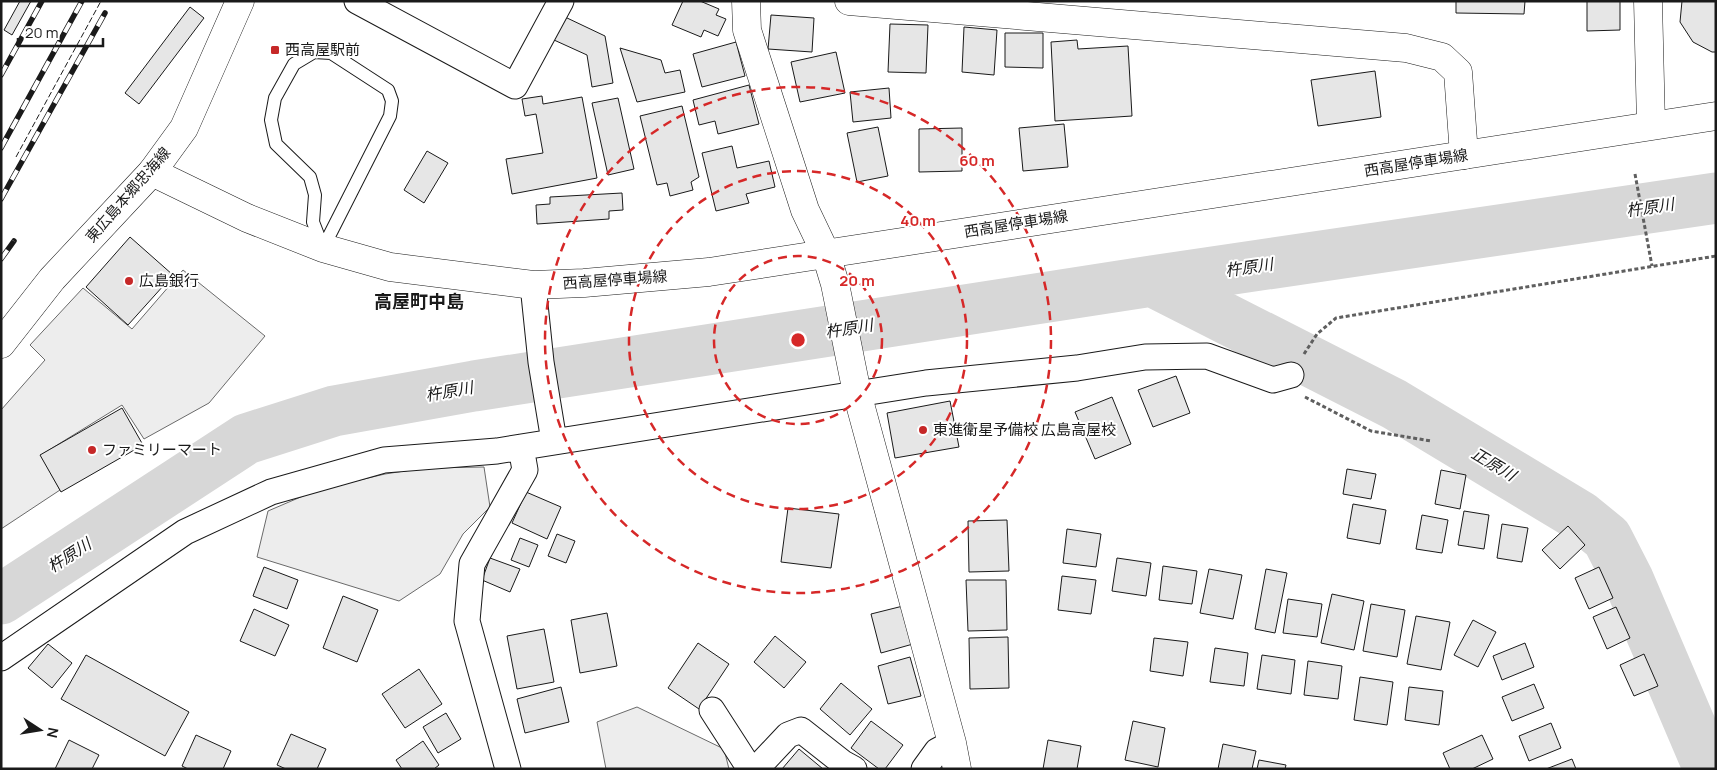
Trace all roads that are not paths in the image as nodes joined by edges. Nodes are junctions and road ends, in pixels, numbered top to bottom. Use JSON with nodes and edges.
{"nodes":[{"id":1,"x":240,"y":1,"type":"edge"},
{"id":2,"x":357,"y":1,"type":"edge"},
{"id":3,"x":561,"y":1,"type":"edge"},
{"id":4,"x":746,"y":1,"type":"edge"},
{"id":5,"x":849,"y":1,"type":"edge"},
{"id":6,"x":1648,"y":1,"type":"edge"},
{"id":7,"x":1716,"y":116,"type":"edge"},
{"id":8,"x":1651,"y":125,"type":"junction"},
{"id":9,"x":1464,"y":155,"type":"junction"},
{"id":10,"x":152,"y":172,"type":"junction"},
{"id":11,"x":323,"y":248,"type":"junction"},
{"id":12,"x":826,"y":254,"type":"junction"},
{"id":13,"x":533,"y":285,"type":"junction"},
{"id":14,"x":1,"y":344,"type":"edge"},
{"id":15,"x":1282,"y":378,"type":"road end"},
{"id":16,"x":856,"y":386,"type":"junction"},
{"id":17,"x":553,"y":433,"type":"junction"},
{"id":18,"x":521,"y":447,"type":"junction"},
{"id":19,"x":1,"y":658,"type":"edge"},
{"id":20,"x":712,"y":710,"type":"dead end"},
{"id":21,"x":954,"y":756,"type":"edge"},
{"id":22,"x":508,"y":769,"type":"edge"},
{"id":23,"x":750,"y":769,"type":"edge"},
{"id":24,"x":756,"y":769,"type":"edge"},
{"id":25,"x":854,"y":769,"type":"edge"},
{"id":26,"x":924,"y":769,"type":"edge"}],
"edges":[{"from":1,"to":10,"type":"main road","name":"東広島本郷忠海線"},
{"from":2,"to":3,"type":"street"},
{"from":4,"to":12,"type":"main road"},
{"from":5,"to":9,"type":"main road"},
{"from":6,"to":8,"type":"main road"},
{"from":7,"to":8,"type":"main road","name":"西高屋停車場線"},
{"from":8,"to":9,"type":"main road","name":"西高屋停車場線"},
{"from":9,"to":12,"type":"main road","name":"西高屋停車場線"},
{"from":10,"to":11,"type":"main road","name":"西高屋停車場線"},
{"from":10,"to":14,"type":"main road","name":"東広島本郷忠海線"},
{"from":11,"to":11,"type":"lane"},
{"from":11,"to":13,"type":"main road","name":"西高屋停車場線"},
{"from":12,"to":13,"type":"main road","name":"西高屋停車場線"},
{"from":12,"to":16,"type":"main road"},
{"from":13,"to":17,"type":"street"},
{"from":15,"to":16,"type":"street"},
{"from":16,"to":17,"type":"street"},
{"from":16,"to":21,"type":"main road"},
{"from":17,"to":18,"type":"street"},
{"from":18,"to":19,"type":"street"},
{"from":18,"to":22,"type":"street"},
{"from":20,"to":23,"type":"street"},
{"from":21,"to":26,"type":"street"},
{"from":24,"to":25,"type":"street"}]}
